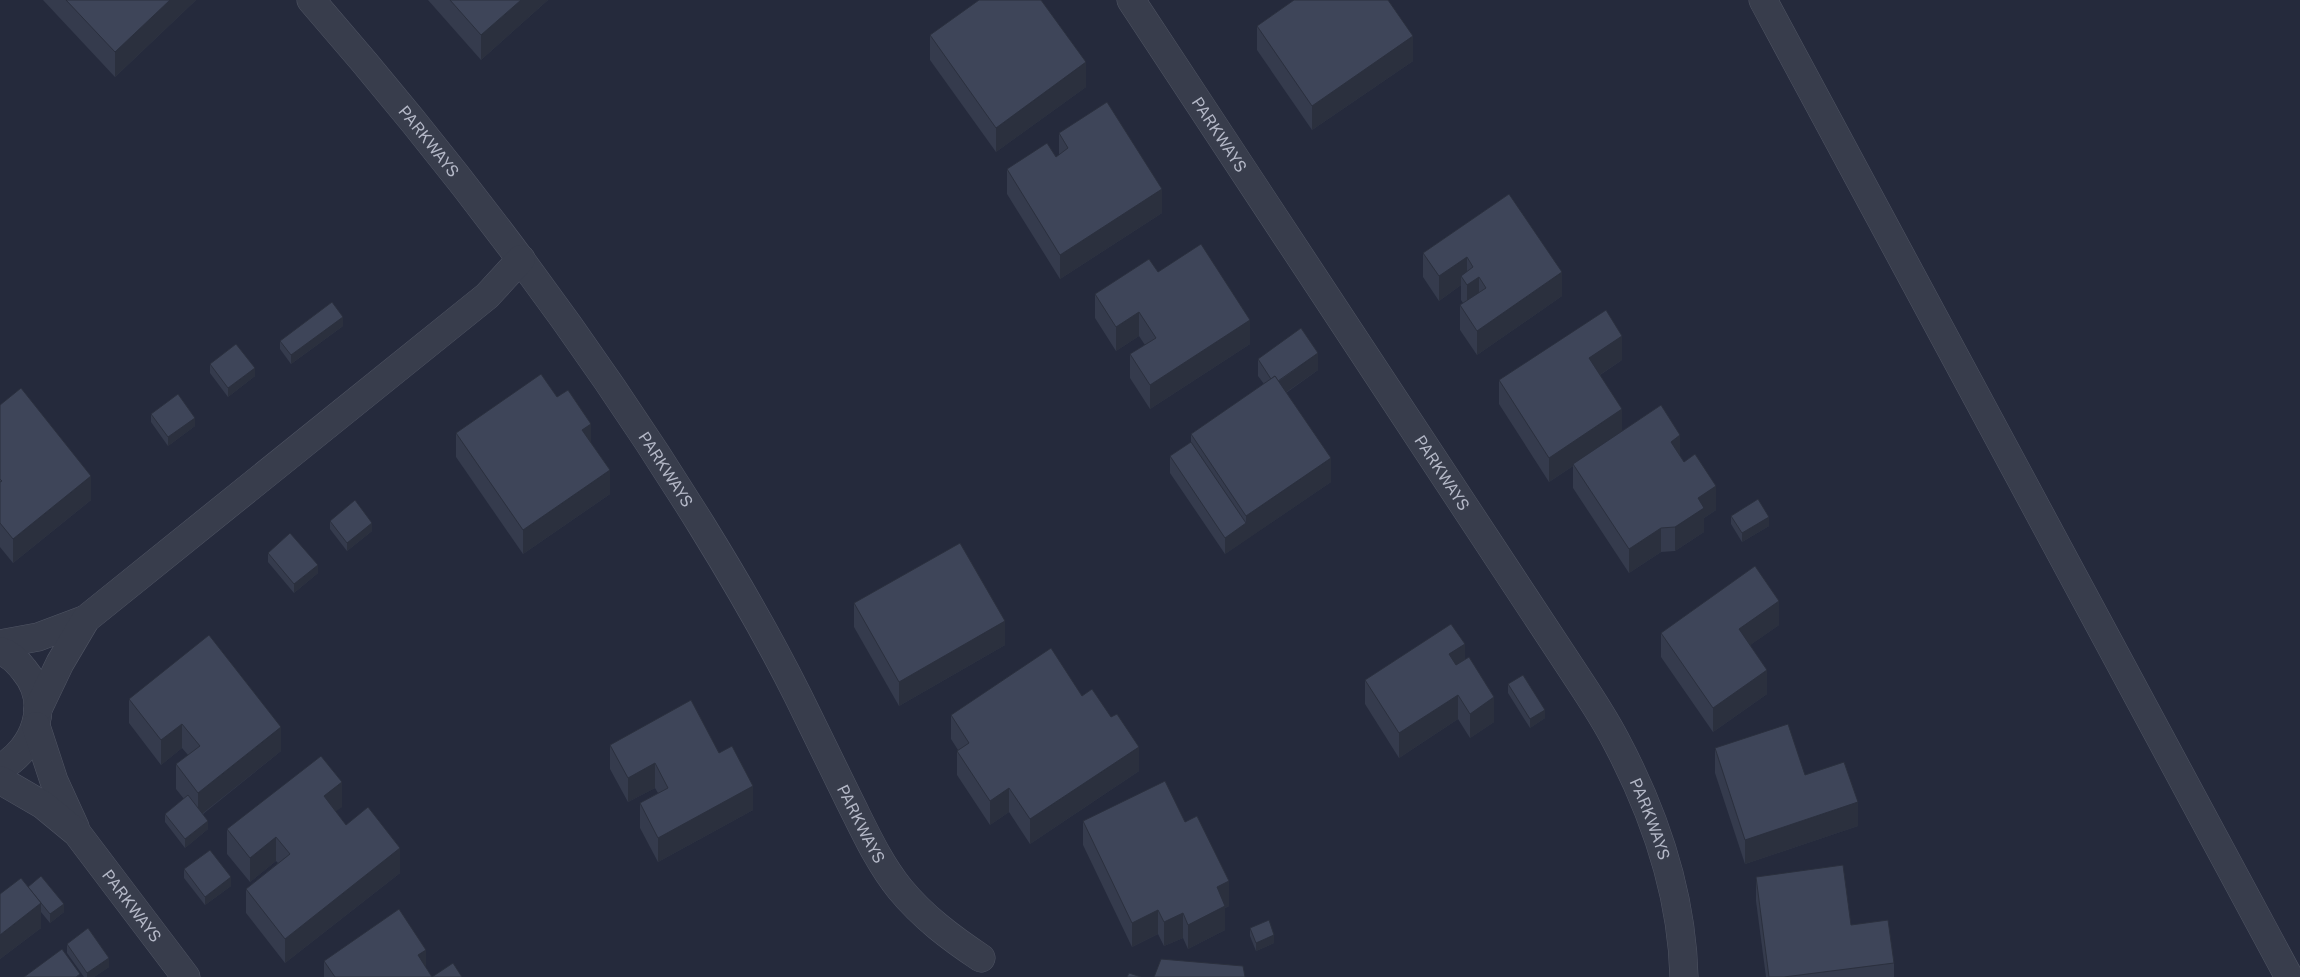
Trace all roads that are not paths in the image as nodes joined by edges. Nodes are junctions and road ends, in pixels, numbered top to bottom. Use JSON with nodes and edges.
{"nodes":[{"id":1,"x":311,"y":0,"type":"edge"},
{"id":2,"x":1131,"y":0,"type":"edge"},
{"id":3,"x":1762,"y":0,"type":"edge"},
{"id":4,"x":521,"y":259,"type":"junction"},
{"id":5,"x":86,"y":619,"type":"junction"},
{"id":6,"x":0,"y":644,"type":"edge"},
{"id":7,"x":0,"y":651,"type":"edge"},
{"id":8,"x":38,"y":717,"type":"junction"},
{"id":9,"x":0,"y":768,"type":"edge"},
{"id":10,"x":0,"y":780,"type":"edge"},
{"id":11,"x":78,"y":833,"type":"junction"},
{"id":12,"x":981,"y":958,"type":"dead end"},
{"id":13,"x":186,"y":977,"type":"edge"},
{"id":14,"x":1684,"y":977,"type":"edge"},
{"id":15,"x":2289,"y":977,"type":"edge"}],
"edges":[{"from":1,"to":4,"type":"street","name":"PARKWAYS"},
{"from":2,"to":14,"type":"street","name":"PARKWAYS"},
{"from":3,"to":15,"type":"street"},
{"from":4,"to":5,"type":"street"},
{"from":4,"to":12,"type":"street","name":"PARKWAYS"},
{"from":5,"to":6,"type":"street"},
{"from":5,"to":8,"type":"street"},
{"from":7,"to":8,"type":"street","name":"PARKWAYS"},
{"from":8,"to":9,"type":"street"},
{"from":8,"to":11,"type":"street","name":"PARKWAYS"},
{"from":10,"to":11,"type":"street","name":"PARKWAYS"},
{"from":11,"to":13,"type":"street","name":"PARKWAYS"}]}
